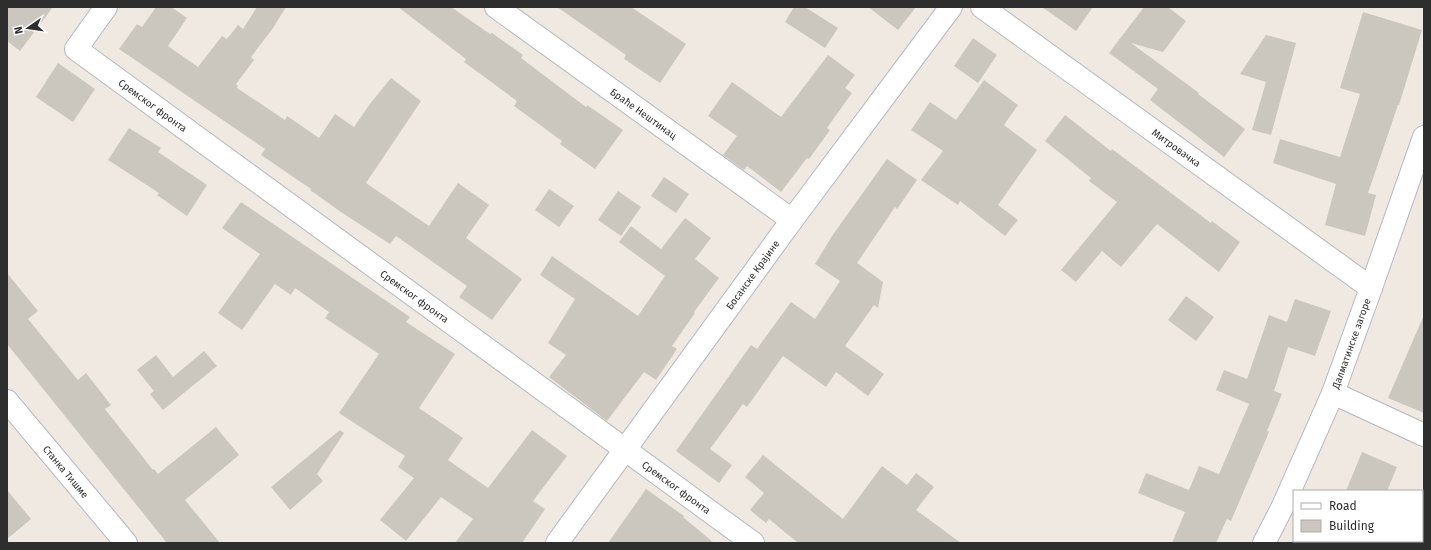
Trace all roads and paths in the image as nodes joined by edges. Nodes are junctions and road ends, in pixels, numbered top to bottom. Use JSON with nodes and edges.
{"nodes":[{"id":1,"x":106,"y":7,"type":"edge"},
{"id":2,"x":496,"y":7,"type":"edge"},
{"id":3,"x":950,"y":7,"type":"edge"},
{"id":4,"x":982,"y":7,"type":"edge"},
{"id":5,"x":1424,"y":137,"type":"edge"},
{"id":6,"x":792,"y":220,"type":"junction"},
{"id":7,"x":1371,"y":288,"type":"junction"},
{"id":8,"x":1333,"y":393,"type":"junction"},
{"id":9,"x":8,"y":404,"type":"edge"},
{"id":10,"x":1424,"y":435,"type":"edge"},
{"id":11,"x":625,"y":450,"type":"junction"},
{"id":12,"x":126,"y":543,"type":"edge"},
{"id":13,"x":557,"y":543,"type":"edge"},
{"id":14,"x":753,"y":543,"type":"edge"},
{"id":15,"x":1264,"y":543,"type":"edge"}],
"edges":[{"from":1,"to":11,"type":"street","name":"Сремског фронта"},
{"from":2,"to":6,"type":"street","name":"Браће Нештинац"},
{"from":3,"to":6,"type":"street","name":"Босанске Крајине"},
{"from":4,"to":7,"type":"street","name":"Митровачка"},
{"from":5,"to":7,"type":"street","name":"Далматинске загоре"},
{"from":6,"to":11,"type":"street","name":"Босанске Крајине"},
{"from":7,"to":8,"type":"street","name":"Далматинске загоре"},
{"from":8,"to":10,"type":"street"},
{"from":8,"to":15,"type":"street","name":"Далматинске загоре"},
{"from":9,"to":12,"type":"street","name":"Станка Тишме"},
{"from":11,"to":13,"type":"street","name":"Босанске Крајине"},
{"from":11,"to":14,"type":"street","name":"Сремског фронта"}]}
